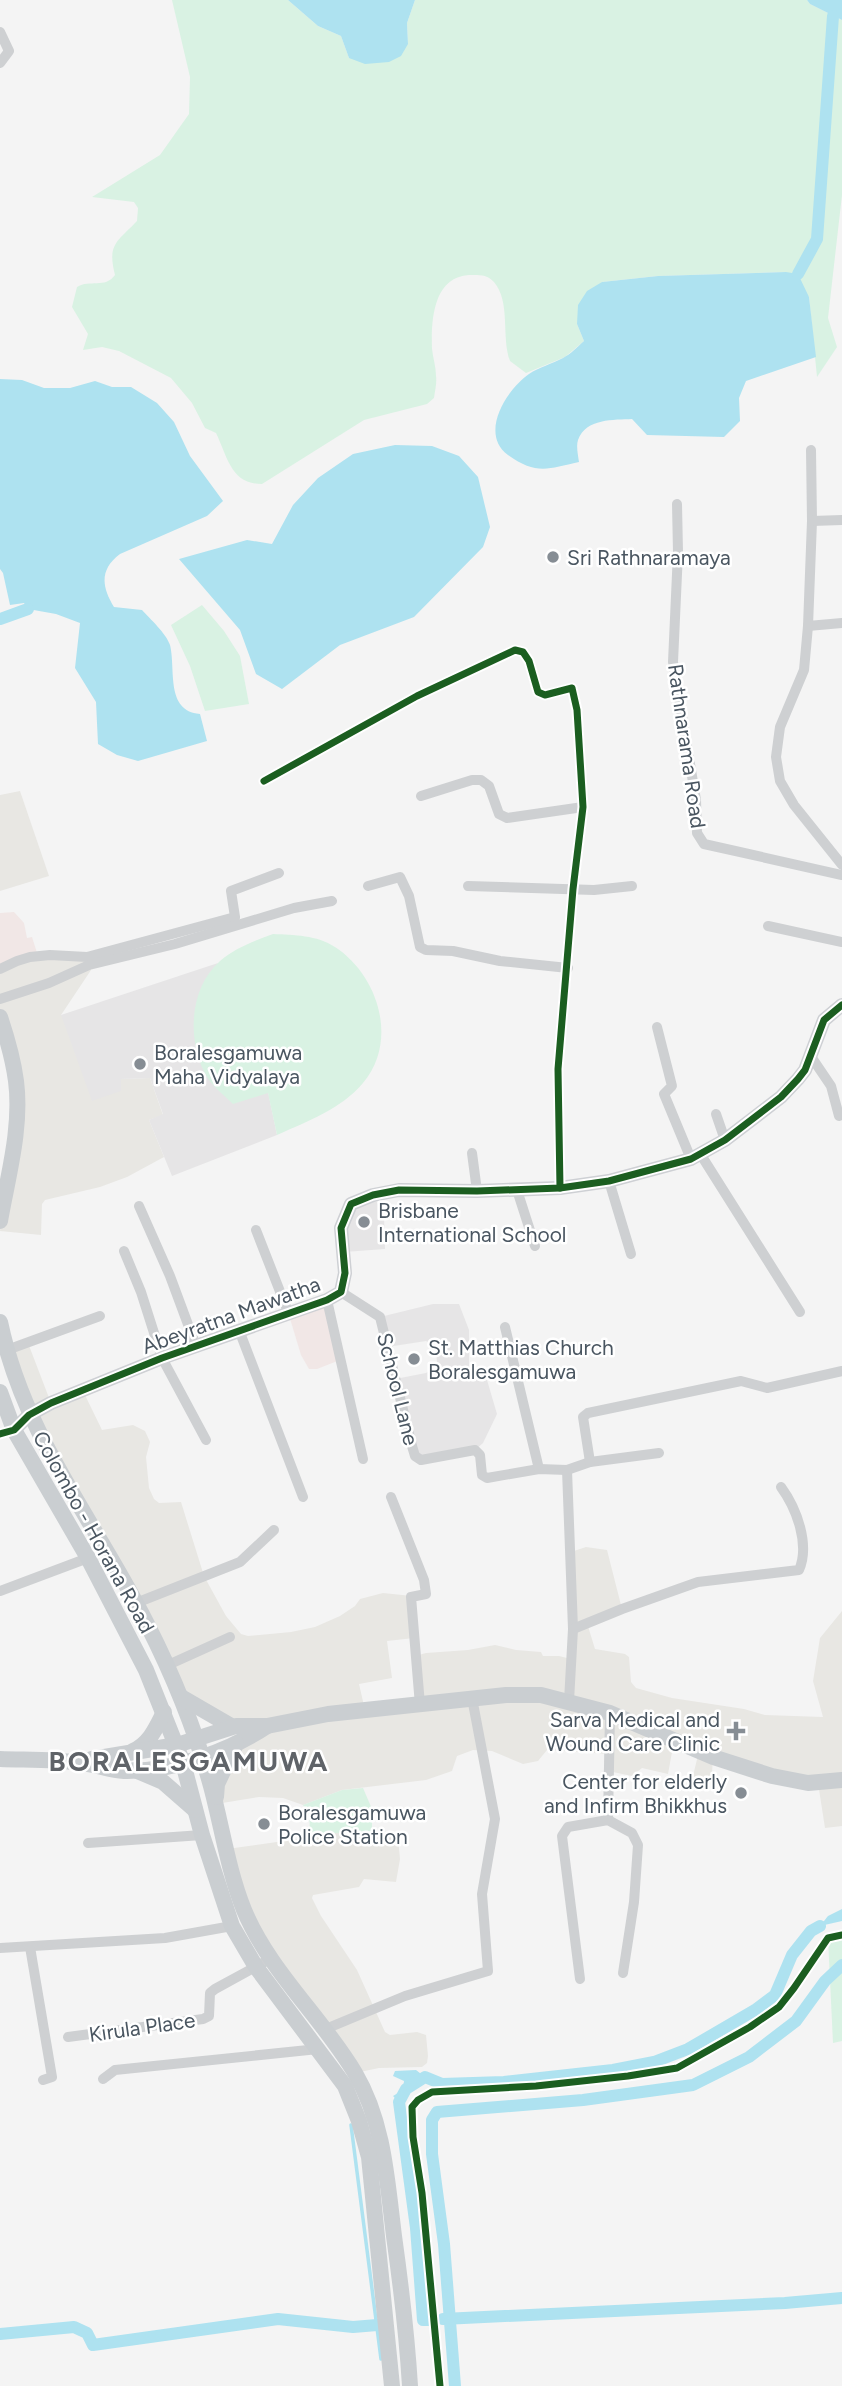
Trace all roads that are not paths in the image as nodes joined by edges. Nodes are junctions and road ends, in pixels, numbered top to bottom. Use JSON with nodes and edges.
{"nodes":[{"id":1,"x":0,"y":32,"type":"edge"},
{"id":2,"x":0,"y":64,"type":"edge"},
{"id":3,"x":811,"y":450,"type":"dead end"},
{"id":4,"x":677,"y":505,"type":"dead end"},
{"id":5,"x":842,"y":520,"type":"edge"},
{"id":6,"x":812,"y":521,"type":"junction"},
{"id":7,"x":842,"y":623,"type":"edge"},
{"id":8,"x":808,"y":626,"type":"junction"},
{"id":9,"x":264,"y":781,"type":"dead end"},
{"id":10,"x":421,"y":796,"type":"dead end"},
{"id":11,"x":583,"y":807,"type":"junction"},
{"id":12,"x":842,"y":866,"type":"edge"},
{"id":13,"x":279,"y":873,"type":"dead end"},
{"id":14,"x":842,"y":875,"type":"edge"},
{"id":15,"x":368,"y":886,"type":"dead end"},
{"id":16,"x":468,"y":886,"type":"dead end"},
{"id":17,"x":632,"y":886,"type":"dead end"},
{"id":18,"x":573,"y":889,"type":"junction"},
{"id":19,"x":332,"y":901,"type":"dead end"},
{"id":20,"x":768,"y":926,"type":"dead end"},
{"id":21,"x":842,"y":942,"type":"edge"},
{"id":22,"x":568,"y":968,"type":"junction"},
{"id":23,"x":0,"y":970,"type":"edge"},
{"id":24,"x":0,"y":999,"type":"edge"},
{"id":25,"x":842,"y":1005,"type":"edge"},
{"id":26,"x":0,"y":1017,"type":"edge"},
{"id":27,"x":657,"y":1027,"type":"dead end"},
{"id":28,"x":810,"y":1055,"type":"junction"},
{"id":29,"x":716,"y":1114,"type":"dead end"},
{"id":30,"x":838,"y":1116,"type":"dead end"},
{"id":31,"x":725,"y":1140,"type":"junction"},
{"id":32,"x":472,"y":1153,"type":"dead end"},
{"id":33,"x":696,"y":1157,"type":"junction"},
{"id":34,"x":609,"y":1181,"type":"junction"},
{"id":35,"x":560,"y":1188,"type":"junction"},
{"id":36,"x":517,"y":1190,"type":"junction"},
{"id":37,"x":477,"y":1191,"type":"junction"},
{"id":38,"x":139,"y":1206,"type":"dead end"},
{"id":39,"x":0,"y":1222,"type":"edge"},
{"id":40,"x":256,"y":1230,"type":"dead end"},
{"id":41,"x":535,"y":1246,"type":"dead end"},
{"id":42,"x":124,"y":1251,"type":"dead end"},
{"id":43,"x":631,"y":1254,"type":"dead end"},
{"id":44,"x":341,"y":1292,"type":"junction"},
{"id":45,"x":327,"y":1300,"type":"junction"},
{"id":46,"x":288,"y":1312,"type":"junction"},
{"id":47,"x":800,"y":1312,"type":"dead end"},
{"id":48,"x":100,"y":1316,"type":"dead end"},
{"id":49,"x":0,"y":1322,"type":"edge"},
{"id":50,"x":505,"y":1327,"type":"dead end"},
{"id":51,"x":239,"y":1330,"type":"junction"},
{"id":52,"x":195,"y":1346,"type":"junction"},
{"id":53,"x":7,"y":1350,"type":"junction"},
{"id":54,"x":162,"y":1358,"type":"junction"},
{"id":55,"x":842,"y":1371,"type":"edge"},
{"id":56,"x":0,"y":1392,"type":"edge"},
{"id":57,"x":29,"y":1415,"type":"junction"},
{"id":58,"x":7,"y":1432,"type":"edge"},
{"id":59,"x":206,"y":1440,"type":"dead end"},
{"id":60,"x":659,"y":1453,"type":"dead end"},
{"id":61,"x":363,"y":1459,"type":"dead end"},
{"id":62,"x":590,"y":1462,"type":"junction"},
{"id":63,"x":539,"y":1469,"type":"junction"},
{"id":64,"x":568,"y":1470,"type":"junction"},
{"id":65,"x":781,"y":1487,"type":"dead end"},
{"id":66,"x":303,"y":1497,"type":"dead end"},
{"id":67,"x":391,"y":1497,"type":"dead end"},
{"id":68,"x":274,"y":1530,"type":"dead end"},
{"id":69,"x":89,"y":1558,"type":"junction"},
{"id":70,"x":0,"y":1591,"type":"edge"},
{"id":71,"x":136,"y":1603,"type":"junction"},
{"id":72,"x":573,"y":1629,"type":"junction"},
{"id":73,"x":229,"y":1637,"type":"dead end"},
{"id":74,"x":168,"y":1665,"type":"junction"},
{"id":75,"x":181,"y":1697,"type":"junction"},
{"id":76,"x":472,"y":1698,"type":"junction"},
{"id":77,"x":569,"y":1701,"type":"junction"},
{"id":78,"x":421,"y":1705,"type":"junction"},
{"id":79,"x":164,"y":1712,"type":"junction"},
{"id":80,"x":610,"y":1713,"type":"junction"},
{"id":81,"x":231,"y":1726,"type":"junction"},
{"id":82,"x":267,"y":1726,"type":"junction"},
{"id":83,"x":197,"y":1738,"type":"junction"},
{"id":84,"x":236,"y":1744,"type":"junction"},
{"id":85,"x":177,"y":1745,"type":"junction"},
{"id":86,"x":131,"y":1752,"type":"junction"},
{"id":87,"x":203,"y":1757,"type":"junction"},
{"id":88,"x":0,"y":1759,"type":"edge"},
{"id":89,"x":82,"y":1763,"type":"junction"},
{"id":90,"x":183,"y":1763,"type":"junction"},
{"id":91,"x":135,"y":1770,"type":"junction"},
{"id":92,"x":842,"y":1780,"type":"edge"},
{"id":93,"x":216,"y":1804,"type":"junction"},
{"id":94,"x":195,"y":1810,"type":"junction"},
{"id":95,"x":608,"y":1820,"type":"junction"},
{"id":96,"x":202,"y":1835,"type":"junction"},
{"id":97,"x":88,"y":1843,"type":"dead end"},
{"id":98,"x":232,"y":1926,"type":"junction"},
{"id":99,"x":30,"y":1947,"type":"junction"},
{"id":100,"x":0,"y":1948,"type":"edge"},
{"id":101,"x":263,"y":1963,"type":"junction"},
{"id":102,"x":623,"y":1973,"type":"dead end"},
{"id":103,"x":580,"y":1979,"type":"dead end"},
{"id":104,"x":323,"y":2030,"type":"junction"},
{"id":105,"x":68,"y":2037,"type":"dead end"},
{"id":106,"x":319,"y":2049,"type":"junction"},
{"id":107,"x":103,"y":2079,"type":"dead end"},
{"id":108,"x":43,"y":2080,"type":"dead end"},
{"id":109,"x":392,"y":2386,"type":"edge"},
{"id":110,"x":410,"y":2386,"type":"edge"}],
"edges":[{"from":1,"to":2,"type":"street"},
{"from":3,"to":6,"type":"street"},
{"from":4,"to":14,"type":"street","name":"Rathnarama Road"},
{"from":5,"to":6,"type":"street"},
{"from":6,"to":8,"type":"street"},
{"from":7,"to":8,"type":"street"},
{"from":8,"to":12,"type":"street"},
{"from":9,"to":11,"type":"street"},
{"from":10,"to":11,"type":"street"},
{"from":11,"to":18,"type":"street"},
{"from":13,"to":23,"type":"street"},
{"from":15,"to":22,"type":"street"},
{"from":16,"to":18,"type":"street"},
{"from":17,"to":18,"type":"street"},
{"from":18,"to":22,"type":"street"},
{"from":19,"to":24,"type":"street"},
{"from":20,"to":21,"type":"street"},
{"from":22,"to":35,"type":"street"},
{"from":25,"to":28,"type":"street","name":"Abeyratna Mawatha"},
{"from":26,"to":39,"type":"main road"},
{"from":27,"to":33,"type":"street"},
{"from":28,"to":30,"type":"street"},
{"from":28,"to":31,"type":"street","name":"Abeyratna Mawatha"},
{"from":29,"to":31,"type":"street"},
{"from":31,"to":33,"type":"street","name":"Abeyratna Mawatha"},
{"from":32,"to":37,"type":"street"},
{"from":33,"to":34,"type":"street","name":"Abeyratna Mawatha"},
{"from":33,"to":47,"type":"street"},
{"from":34,"to":35,"type":"street","name":"Abeyratna Mawatha"},
{"from":34,"to":43,"type":"street"},
{"from":35,"to":36,"type":"street","name":"Abeyratna Mawatha"},
{"from":36,"to":37,"type":"street","name":"Abeyratna Mawatha"},
{"from":36,"to":41,"type":"street"},
{"from":37,"to":44,"type":"street","name":"Abeyratna Mawatha"},
{"from":38,"to":52,"type":"street"},
{"from":40,"to":46,"type":"street"},
{"from":42,"to":54,"type":"street"},
{"from":44,"to":45,"type":"street","name":"Abeyratna Mawatha"},
{"from":44,"to":63,"type":"street","name":"School Lane"},
{"from":45,"to":46,"type":"street","name":"Abeyratna Mawatha"},
{"from":45,"to":61,"type":"street"},
{"from":46,"to":51,"type":"street","name":"Abeyratna Mawatha"},
{"from":48,"to":53,"type":"street"},
{"from":49,"to":53,"type":"main road","name":"Colombo - Horana Road"},
{"from":50,"to":63,"type":"street"},
{"from":51,"to":52,"type":"street","name":"Abeyratna Mawatha"},
{"from":51,"to":66,"type":"street"},
{"from":52,"to":54,"type":"street","name":"Abeyratna Mawatha"},
{"from":53,"to":57,"type":"main road","name":"Colombo - Horana Road"},
{"from":54,"to":57,"type":"street","name":"Abeyratna Mawatha"},
{"from":54,"to":59,"type":"street"},
{"from":55,"to":62,"type":"street"},
{"from":56,"to":58,"type":"main road","name":"Colombo - Horana Road"},
{"from":57,"to":58,"type":"street","name":"Abeyratna Mawatha"},
{"from":57,"to":71,"type":"main road","name":"Colombo - Horana Road"},
{"from":58,"to":69,"type":"main road","name":"Colombo - Horana Road"},
{"from":60,"to":62,"type":"street","name":"School Lane"},
{"from":62,"to":64,"type":"street","name":"School Lane"},
{"from":63,"to":64,"type":"street","name":"School Lane"},
{"from":64,"to":72,"type":"street"},
{"from":65,"to":72,"type":"street"},
{"from":67,"to":78,"type":"street"},
{"from":68,"to":71,"type":"street"},
{"from":69,"to":70,"type":"street"},
{"from":69,"to":79,"type":"main road","name":"Colombo - Horana Road"},
{"from":71,"to":74,"type":"main road","name":"Colombo - Horana Road"},
{"from":72,"to":77,"type":"street"},
{"from":73,"to":74,"type":"street"},
{"from":74,"to":75,"type":"main road","name":"Colombo - Horana Road"},
{"from":75,"to":81,"type":"main road"},
{"from":75,"to":83,"type":"main road","name":"Colombo - Horana Road"},
{"from":76,"to":77,"type":"main road"},
{"from":76,"to":78,"type":"main road"},
{"from":76,"to":104,"type":"street"},
{"from":77,"to":80,"type":"main road"},
{"from":78,"to":82,"type":"main road"},
{"from":79,"to":85,"type":"main road","name":"Colombo - Horana Road"},
{"from":79,"to":86,"type":"main road"},
{"from":80,"to":92,"type":"main road"},
{"from":80,"to":95,"type":"street"},
{"from":81,"to":82,"type":"main road"},
{"from":81,"to":83,"type":"main road"},
{"from":82,"to":84,"type":"main road"},
{"from":83,"to":85,"type":"main road"},
{"from":83,"to":87,"type":"main road","name":"Colombo - Horana Road"},
{"from":84,"to":87,"type":"main road"},
{"from":84,"to":93,"type":"main road"},
{"from":85,"to":86,"type":"main road"},
{"from":85,"to":90,"type":"main road","name":"Colombo - Horana Road"},
{"from":86,"to":89,"type":"main road"},
{"from":87,"to":90,"type":"main road"},
{"from":87,"to":93,"type":"main road","name":"Colombo - Horana Road"},
{"from":88,"to":89,"type":"main road"},
{"from":89,"to":91,"type":"main road"},
{"from":90,"to":91,"type":"main road"},
{"from":90,"to":94,"type":"main road","name":"Colombo - Horana Road"},
{"from":91,"to":94,"type":"main road"},
{"from":93,"to":101,"type":"main road","name":"Colombo - Horana Road"},
{"from":94,"to":96,"type":"main road","name":"Colombo - Horana Road"},
{"from":95,"to":102,"type":"street"},
{"from":95,"to":103,"type":"street"},
{"from":96,"to":97,"type":"street"},
{"from":96,"to":98,"type":"main road","name":"Colombo - Horana Road"},
{"from":98,"to":99,"type":"street"},
{"from":98,"to":101,"type":"main road","name":"Colombo - Horana Road"},
{"from":99,"to":100,"type":"street"},
{"from":99,"to":108,"type":"street"},
{"from":101,"to":104,"type":"main road"},
{"from":101,"to":105,"type":"street","name":"Kirula Place"},
{"from":101,"to":106,"type":"main road"},
{"from":104,"to":110,"type":"main road"},
{"from":106,"to":107,"type":"street"},
{"from":106,"to":109,"type":"main road"}]}
